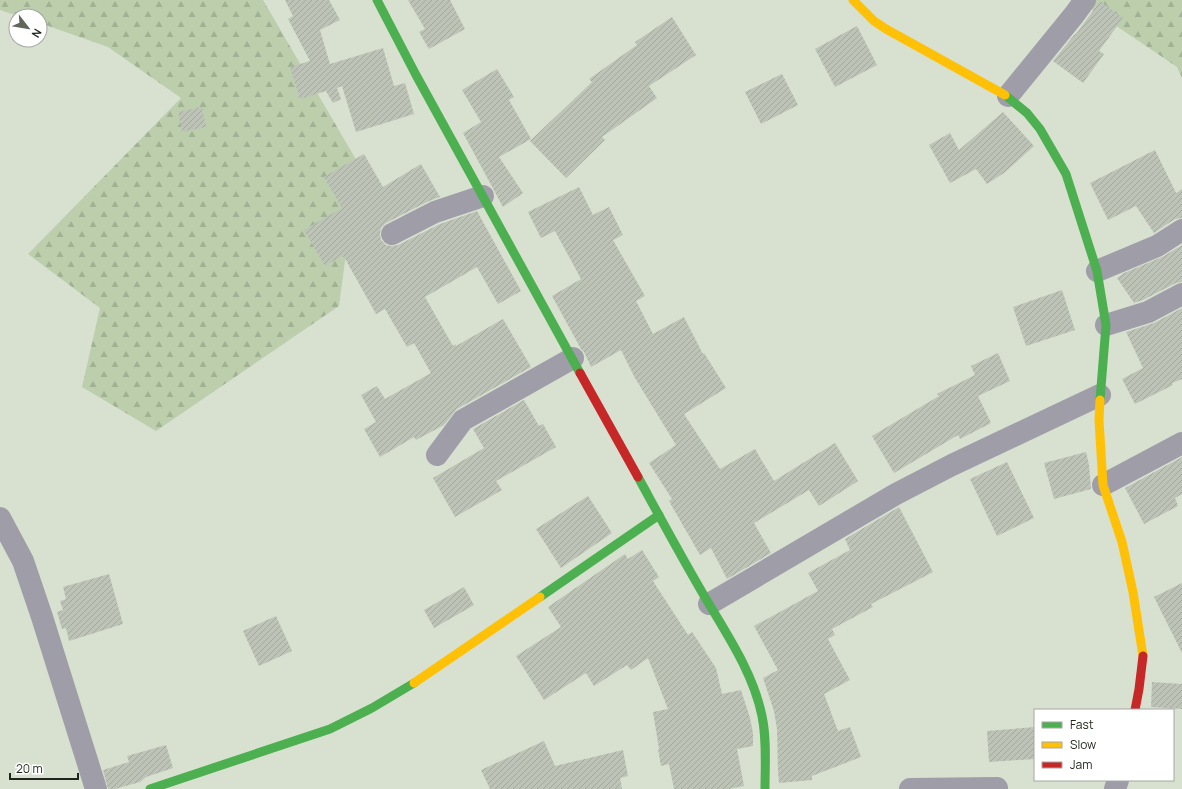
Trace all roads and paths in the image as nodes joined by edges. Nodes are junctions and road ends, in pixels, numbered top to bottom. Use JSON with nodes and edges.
{"nodes":[{"id":1,"x":377,"y":0,"type":"edge"},
{"id":2,"x":853,"y":0,"type":"edge"},
{"id":3,"x":1085,"y":0,"type":"edge"},
{"id":4,"x":1008,"y":96,"type":"junction"},
{"id":5,"x":483,"y":196,"type":"junction"},
{"id":6,"x":1182,"y":230,"type":"edge"},
{"id":7,"x":392,"y":234,"type":"dead end"},
{"id":8,"x":1097,"y":271,"type":"junction"},
{"id":9,"x":1182,"y":294,"type":"edge"},
{"id":10,"x":1106,"y":325,"type":"junction"},
{"id":11,"x":573,"y":358,"type":"junction"},
{"id":12,"x":1100,"y":395,"type":"junction"},
{"id":13,"x":1182,"y":443,"type":"edge"},
{"id":14,"x":437,"y":455,"type":"dead end"},
{"id":15,"x":1103,"y":485,"type":"junction"},
{"id":16,"x":659,"y":515,"type":"junction"},
{"id":17,"x":0,"y":518,"type":"edge"},
{"id":18,"x":709,"y":604,"type":"junction"},
{"id":19,"x":1135,"y":709,"type":"edge"},
{"id":20,"x":997,"y":788,"type":"dead end"},
{"id":21,"x":96,"y":789,"type":"edge"},
{"id":22,"x":150,"y":789,"type":"edge"},
{"id":23,"x":765,"y":789,"type":"edge"},
{"id":24,"x":910,"y":789,"type":"edge"}],
"edges":[{"from":1,"to":5,"type":"street"},
{"from":2,"to":4,"type":"street"},
{"from":3,"to":4,"type":"street"},
{"from":4,"to":8,"type":"street"},
{"from":5,"to":7,"type":"street"},
{"from":5,"to":11,"type":"street"},
{"from":6,"to":8,"type":"street"},
{"from":8,"to":10,"type":"street"},
{"from":9,"to":10,"type":"street"},
{"from":10,"to":12,"type":"street"},
{"from":11,"to":14,"type":"street"},
{"from":11,"to":16,"type":"street"},
{"from":12,"to":15,"type":"street"},
{"from":12,"to":18,"type":"street"},
{"from":13,"to":15,"type":"street"},
{"from":15,"to":19,"type":"street"},
{"from":16,"to":18,"type":"street"},
{"from":16,"to":22,"type":"street"},
{"from":17,"to":21,"type":"street"},
{"from":18,"to":23,"type":"street"},
{"from":20,"to":24,"type":"street"}]}
